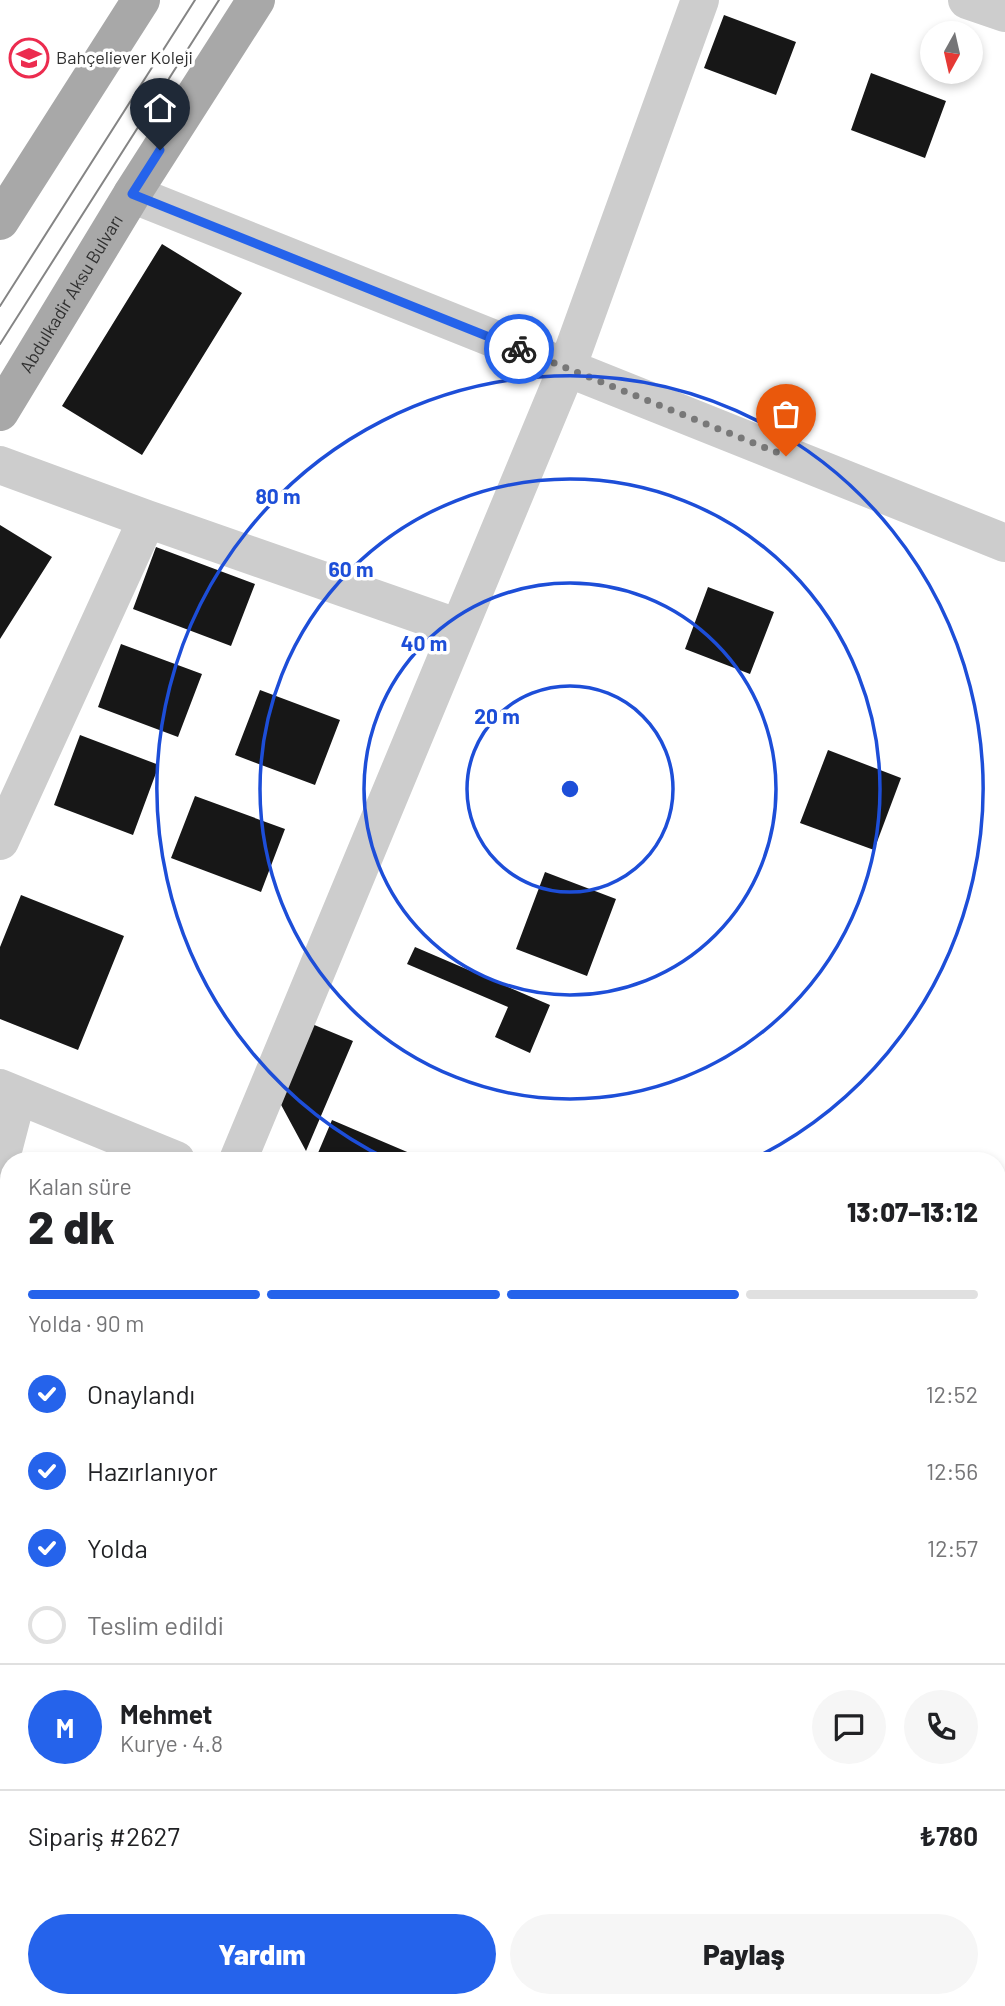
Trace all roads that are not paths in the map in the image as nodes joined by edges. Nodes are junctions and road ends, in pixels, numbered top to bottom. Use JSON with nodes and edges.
{"nodes":[{"id":1,"x":141,"y":0,"type":"edge"},
{"id":2,"x":256,"y":0,"type":"edge"},
{"id":3,"x":700,"y":0,"type":"edge"},
{"id":4,"x":967,"y":0,"type":"edge"},
{"id":5,"x":1005,"y":13,"type":"edge"},
{"id":6,"x":132,"y":194,"type":"junction"},
{"id":7,"x":4,"y":202,"type":"edge"},
{"id":8,"x":567,"y":368,"type":"junction"},
{"id":9,"x":0,"y":412,"type":"edge"},
{"id":10,"x":0,"y":465,"type":"edge"},
{"id":11,"x":147,"y":519,"type":"junction"},
{"id":12,"x":1005,"y":543,"type":"edge"},
{"id":13,"x":459,"y":628,"type":"junction"},
{"id":14,"x":0,"y":841,"type":"edge"},
{"id":15,"x":9,"y":1093,"type":"edge"},
{"id":16,"x":1,"y":1152,"type":"edge"},
{"id":17,"x":156,"y":1152,"type":"edge"},
{"id":18,"x":241,"y":1152,"type":"edge"}],
"edges":[{"from":1,"to":7,"type":"main road"},
{"from":2,"to":6,"type":"main road","name":"Abdulkadir Aksu Bulvarı"},
{"from":3,"to":8,"type":"street"},
{"from":4,"to":5,"type":"street"},
{"from":6,"to":8,"type":"street"},
{"from":6,"to":9,"type":"main road","name":"Abdulkadir Aksu Bulvarı"},
{"from":8,"to":12,"type":"street"},
{"from":8,"to":13,"type":"street"},
{"from":10,"to":11,"type":"street"},
{"from":11,"to":13,"type":"street"},
{"from":11,"to":14,"type":"street"},
{"from":13,"to":18,"type":"street"},
{"from":15,"to":16,"type":"street"},
{"from":15,"to":17,"type":"street"}]}
